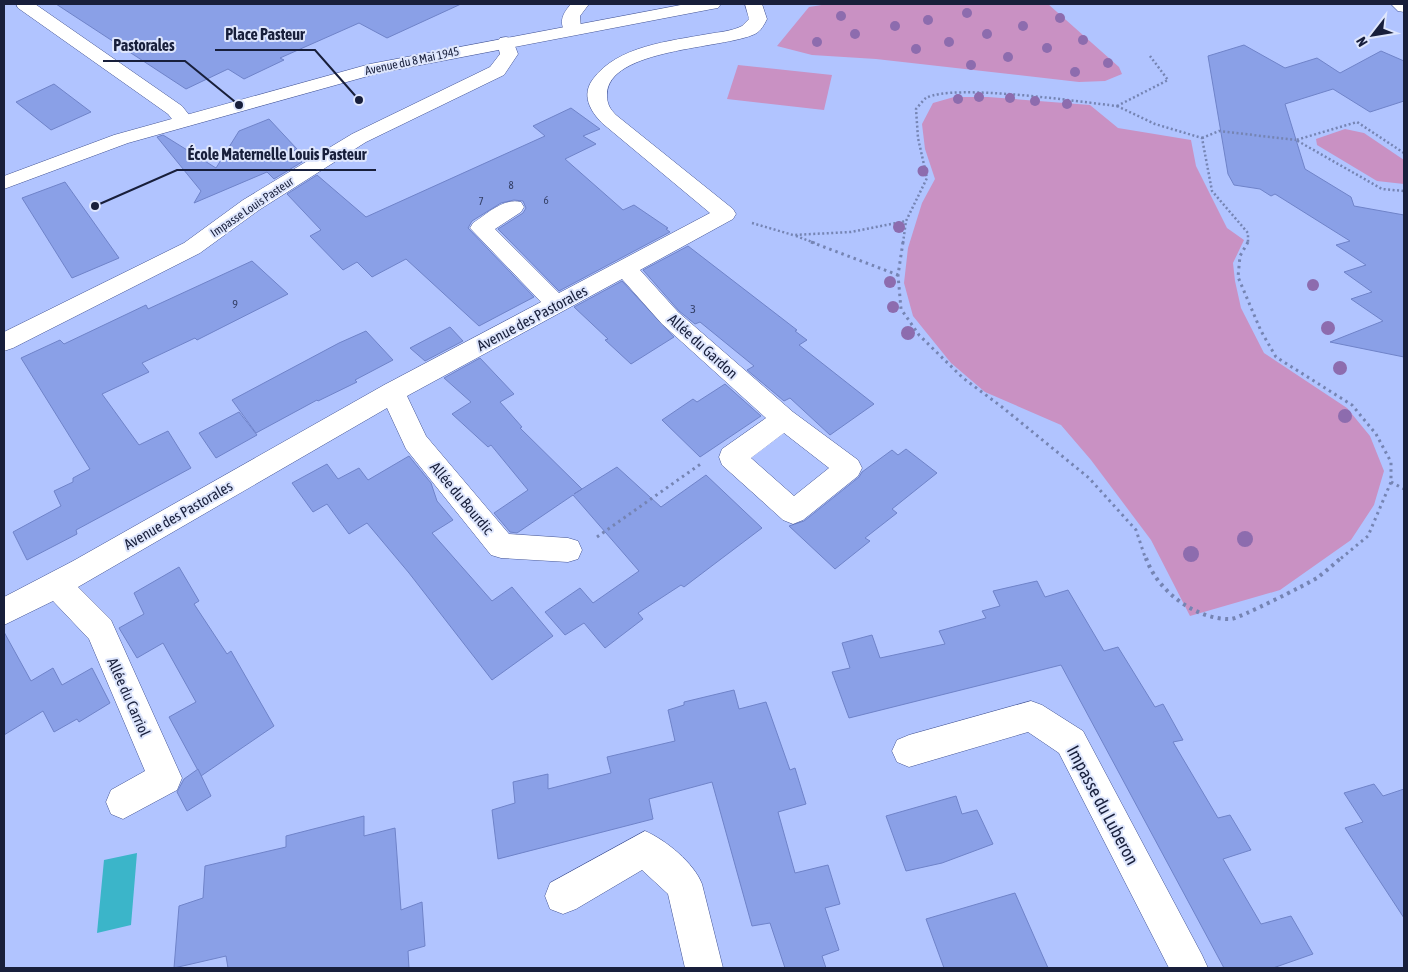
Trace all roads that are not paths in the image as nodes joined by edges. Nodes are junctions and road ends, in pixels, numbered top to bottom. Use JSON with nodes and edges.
{"nodes":[{"id":1,"x":24,"y":4,"type":"edge"},
{"id":2,"x":580,"y":4,"type":"edge"},
{"id":3,"x":712,"y":4,"type":"edge"},
{"id":4,"x":753,"y":4,"type":"edge"},
{"id":5,"x":1400,"y":4,"type":"edge"},
{"id":6,"x":1404,"y":7,"type":"edge"},
{"id":7,"x":572,"y":30,"type":"junction"},
{"id":8,"x":506,"y":42,"type":"junction"},
{"id":9,"x":184,"y":121,"type":"junction"},
{"id":10,"x":4,"y":183,"type":"edge"},
{"id":11,"x":513,"y":207,"type":"dead end"},
{"id":12,"x":626,"y":269,"type":"junction"},
{"id":13,"x":557,"y":305,"type":"junction"},
{"id":14,"x":4,"y":342,"type":"edge"},
{"id":15,"x":393,"y":392,"type":"junction"},
{"id":16,"x":784,"y":419,"type":"junction"},
{"id":17,"x":568,"y":550,"type":"road end"},
{"id":18,"x":56,"y":584,"type":"junction"},
{"id":19,"x":4,"y":612,"type":"edge"},
{"id":20,"x":909,"y":750,"type":"dead end"},
{"id":21,"x":123,"y":802,"type":"dead end"},
{"id":22,"x":562,"y":896,"type":"dead end"},
{"id":23,"x":704,"y":968,"type":"edge"},
{"id":24,"x":1189,"y":968,"type":"edge"}],
"edges":[{"from":1,"to":9,"type":"street"},
{"from":2,"to":7,"type":"street"},
{"from":3,"to":7,"type":"street","name":"Avenue du 8 Mai 1945"},
{"from":4,"to":12,"type":"street","name":"Avenue des Pastorales"},
{"from":5,"to":6,"type":"street"},
{"from":7,"to":8,"type":"street","name":"Avenue du 8 Mai 1945"},
{"from":8,"to":9,"type":"street","name":"Avenue du 8 Mai 1945"},
{"from":8,"to":14,"type":"street","name":"Impasse Louis Pasteur"},
{"from":9,"to":10,"type":"street","name":"Avenue du 8 Mai 1945"},
{"from":11,"to":13,"type":"street"},
{"from":12,"to":13,"type":"street","name":"Avenue des Pastorales"},
{"from":12,"to":16,"type":"street","name":"Allée du Gardon"},
{"from":13,"to":15,"type":"street","name":"Avenue des Pastorales"},
{"from":15,"to":17,"type":"street","name":"Allée du Bourdic"},
{"from":15,"to":18,"type":"street","name":"Avenue des Pastorales"},
{"from":16,"to":16,"type":"street","name":"Allée du Gardon"},
{"from":18,"to":19,"type":"street","name":"Avenue des Pastorales"},
{"from":18,"to":21,"type":"street","name":"Allée du Carriol"},
{"from":20,"to":24,"type":"street","name":"Impasse du Luberon"},
{"from":22,"to":23,"type":"street"}]}
